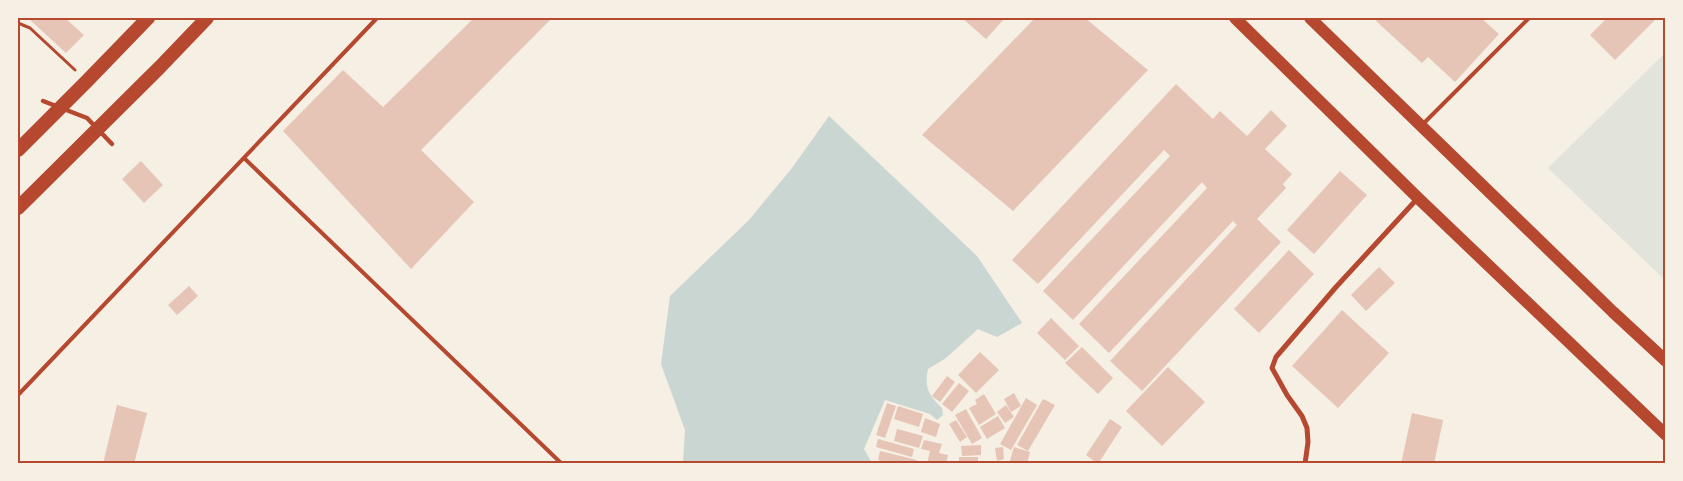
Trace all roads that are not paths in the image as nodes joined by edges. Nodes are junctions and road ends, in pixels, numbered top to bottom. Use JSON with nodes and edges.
{"nodes":[{"id":1,"x":148,"y":18,"type":"edge"},
{"id":2,"x":207,"y":18,"type":"edge"},
{"id":3,"x":377,"y":18,"type":"edge"},
{"id":4,"x":1235,"y":18,"type":"edge"},
{"id":5,"x":1310,"y":18,"type":"edge"},
{"id":6,"x":1529,"y":18,"type":"edge"},
{"id":7,"x":43,"y":101,"type":"dead end"},
{"id":8,"x":1422,"y":126,"type":"junction"},
{"id":9,"x":112,"y":144,"type":"dead end"},
{"id":10,"x":18,"y":150,"type":"edge"},
{"id":11,"x":244,"y":158,"type":"junction"},
{"id":12,"x":1418,"y":198,"type":"junction"},
{"id":13,"x":18,"y":208,"type":"edge"},
{"id":14,"x":1666,"y":361,"type":"edge"},
{"id":15,"x":18,"y":395,"type":"edge"},
{"id":16,"x":1666,"y":435,"type":"edge"},
{"id":17,"x":562,"y":464,"type":"edge"},
{"id":18,"x":1305,"y":464,"type":"edge"}],
"edges":[{"from":1,"to":10,"type":"highway"},
{"from":2,"to":13,"type":"highway"},
{"from":3,"to":11,"type":"lane"},
{"from":4,"to":12,"type":"main road"},
{"from":5,"to":8,"type":"main road"},
{"from":6,"to":8,"type":"lane"},
{"from":7,"to":9,"type":"street"},
{"from":8,"to":14,"type":"main road"},
{"from":11,"to":15,"type":"lane"},
{"from":11,"to":17,"type":"lane"},
{"from":12,"to":16,"type":"main road"},
{"from":12,"to":18,"type":"street"}]}
